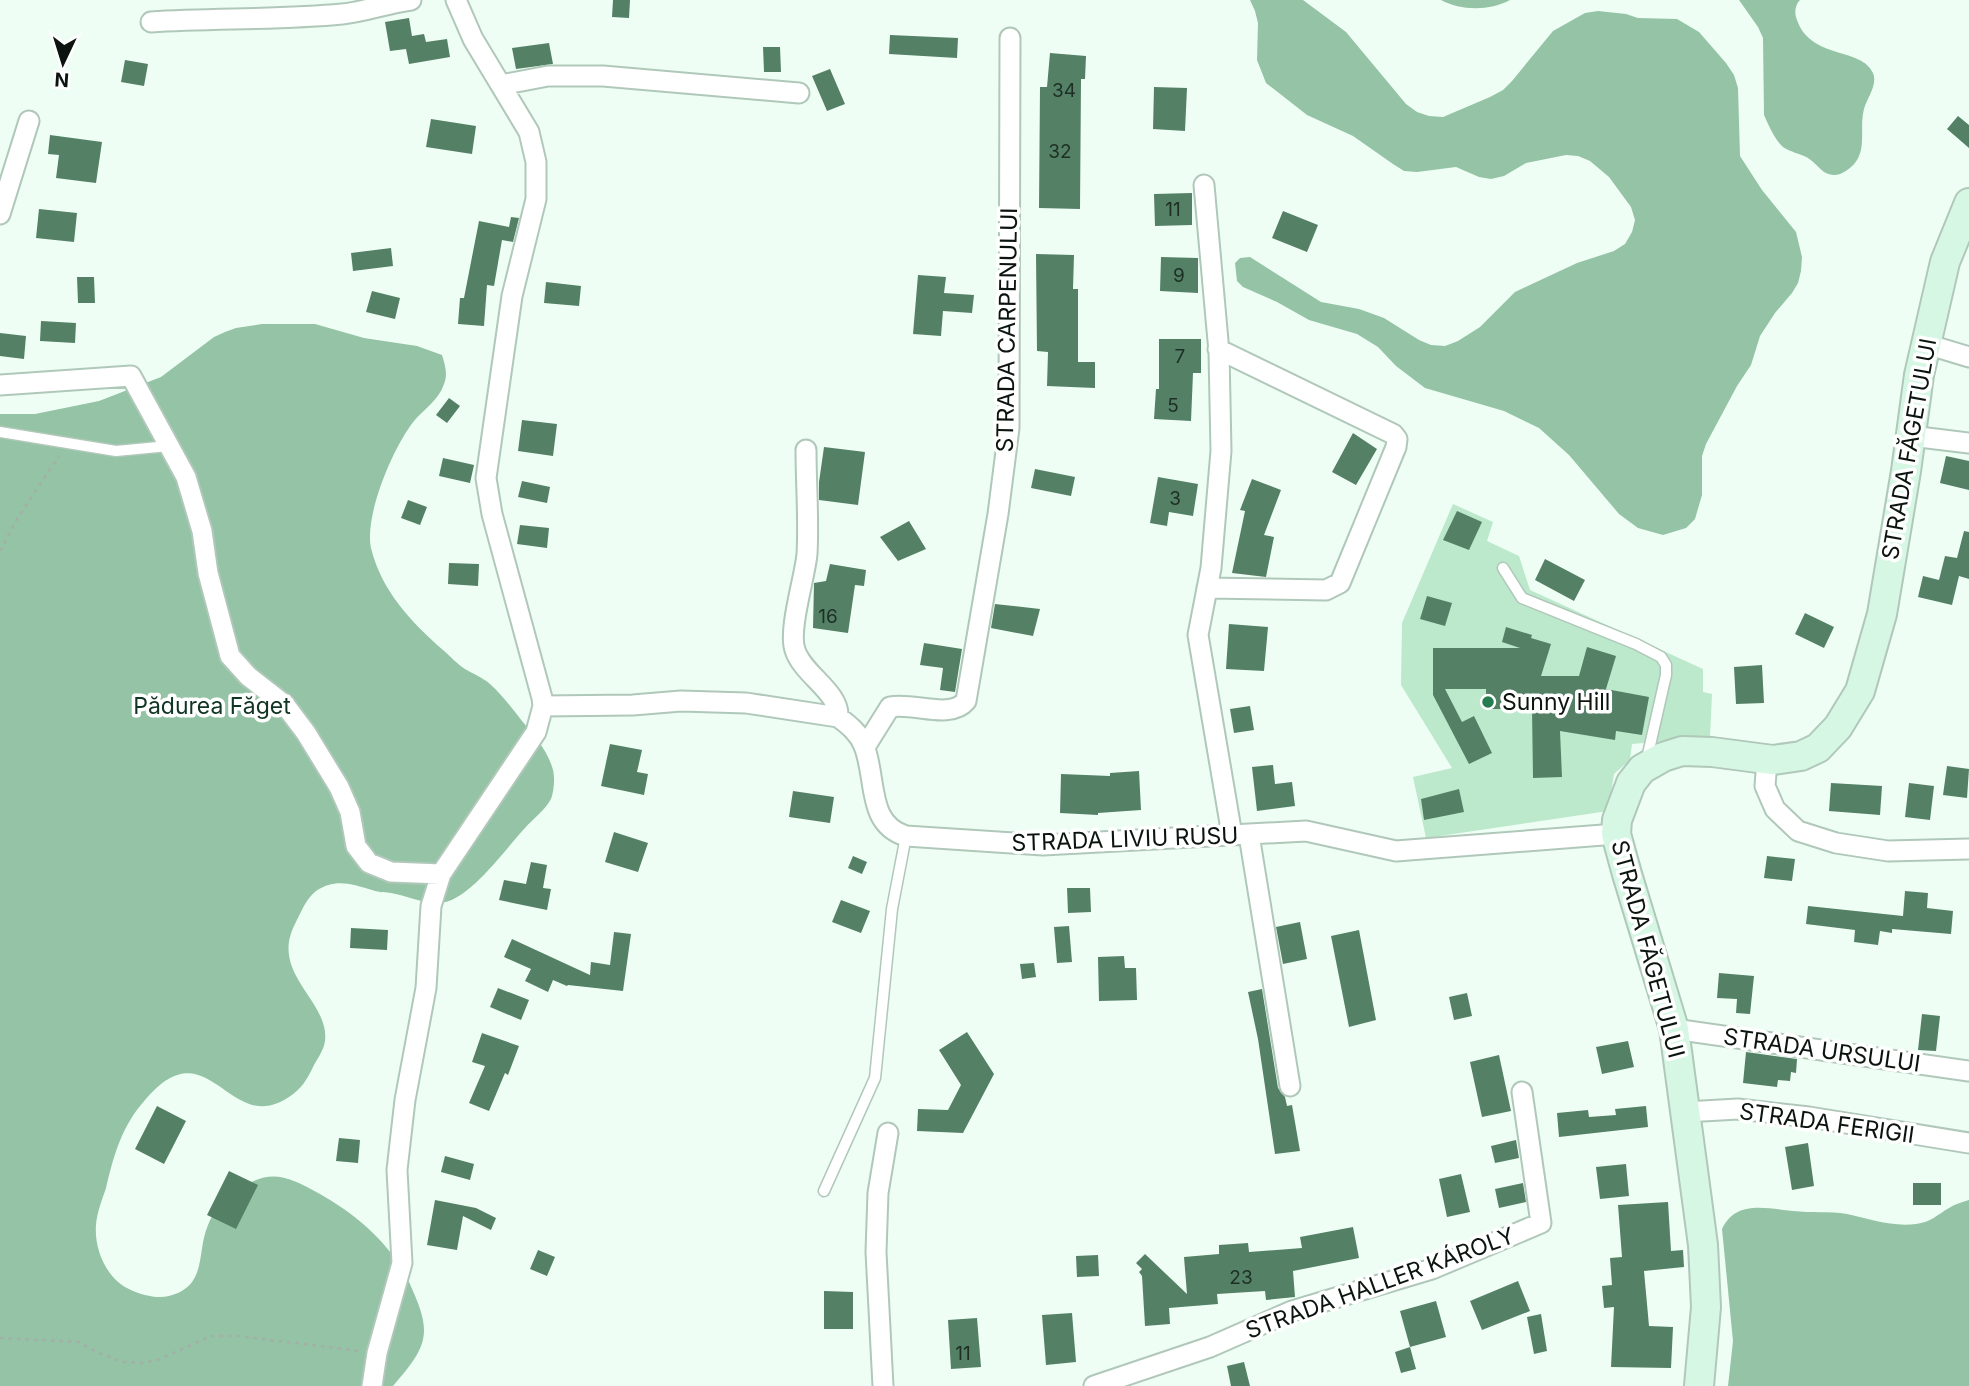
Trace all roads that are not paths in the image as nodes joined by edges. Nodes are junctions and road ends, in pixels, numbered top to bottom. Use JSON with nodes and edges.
{"nodes":[{"id":1,"x":411,"y":0,"type":"edge"},
{"id":2,"x":456,"y":0,"type":"edge"},
{"id":3,"x":151,"y":22,"type":"dead end"},
{"id":4,"x":1010,"y":38,"type":"dead end"},
{"id":5,"x":501,"y":85,"type":"junction"},
{"id":6,"x":799,"y":93,"type":"dead end"},
{"id":7,"x":29,"y":121,"type":"dead end"},
{"id":8,"x":1204,"y":185,"type":"dead end"},
{"id":9,"x":1969,"y":203,"type":"edge"},
{"id":10,"x":0,"y":214,"type":"edge"},
{"id":11,"x":1926,"y":345,"type":"junction"},
{"id":12,"x":1219,"y":349,"type":"junction"},
{"id":13,"x":1969,"y":357,"type":"edge"},
{"id":14,"x":0,"y":385,"type":"edge"},
{"id":15,"x":0,"y":432,"type":"edge"},
{"id":16,"x":1910,"y":436,"type":"junction"},
{"id":17,"x":1969,"y":443,"type":"edge"},
{"id":18,"x":171,"y":446,"type":"junction"},
{"id":19,"x":806,"y":450,"type":"dead end"},
{"id":20,"x":1503,"y":568,"type":"dead end"},
{"id":21,"x":1207,"y":589,"type":"junction"},
{"id":22,"x":543,"y":706,"type":"junction"},
{"id":23,"x":838,"y":717,"type":"junction"},
{"id":24,"x":865,"y":747,"type":"junction"},
{"id":25,"x":1767,"y":760,"type":"junction"},
{"id":26,"x":1651,"y":764,"type":"junction"},
{"id":27,"x":1616,"y":834,"type":"junction"},
{"id":28,"x":1240,"y":835,"type":"junction"},
{"id":29,"x":906,"y":836,"type":"junction"},
{"id":30,"x":1969,"y":849,"type":"edge"},
{"id":31,"x":440,"y":874,"type":"junction"},
{"id":32,"x":1674,"y":1029,"type":"junction"},
{"id":33,"x":1969,"y":1072,"type":"edge"},
{"id":34,"x":1290,"y":1086,"type":"dead end"},
{"id":35,"x":1522,"y":1092,"type":"dead end"},
{"id":36,"x":1685,"y":1112,"type":"junction"},
{"id":37,"x":888,"y":1133,"type":"dead end"},
{"id":38,"x":1969,"y":1143,"type":"edge"},
{"id":39,"x":824,"y":1191,"type":"dead end"},
{"id":40,"x":372,"y":1386,"type":"edge"},
{"id":41,"x":883,"y":1386,"type":"edge"},
{"id":42,"x":1094,"y":1386,"type":"edge"},
{"id":43,"x":1699,"y":1386,"type":"edge"}],
"edges":[{"from":1,"to":3,"type":"street"},
{"from":2,"to":5,"type":"street"},
{"from":4,"to":24,"type":"street","name":"STRADA CARPENULUI"},
{"from":5,"to":6,"type":"street"},
{"from":5,"to":22,"type":"street"},
{"from":7,"to":10,"type":"street"},
{"from":8,"to":12,"type":"street"},
{"from":9,"to":11,"type":"main road","name":"STRADA FĂGETULUI"},
{"from":11,"to":13,"type":"street"},
{"from":11,"to":16,"type":"main road","name":"STRADA FĂGETULUI"},
{"from":12,"to":21,"type":"street"},
{"from":12,"to":21,"type":"street"},
{"from":14,"to":18,"type":"street"},
{"from":15,"to":18,"type":"lane"},
{"from":16,"to":17,"type":"street"},
{"from":16,"to":25,"type":"main road","name":"STRADA FĂGETULUI"},
{"from":18,"to":31,"type":"street"},
{"from":19,"to":23,"type":"street"},
{"from":20,"to":26,"type":"lane"},
{"from":21,"to":28,"type":"street"},
{"from":22,"to":23,"type":"street"},
{"from":22,"to":31,"type":"street"},
{"from":23,"to":24,"type":"street"},
{"from":24,"to":29,"type":"street"},
{"from":25,"to":26,"type":"main road","name":"STRADA FĂGETULUI"},
{"from":25,"to":30,"type":"street"},
{"from":26,"to":27,"type":"main road","name":"STRADA FĂGETULUI"},
{"from":27,"to":28,"type":"street","name":"STRADA LIVIU RUSU"},
{"from":27,"to":32,"type":"main road","name":"STRADA FĂGETULUI"},
{"from":28,"to":29,"type":"street","name":"STRADA LIVIU RUSU"},
{"from":28,"to":34,"type":"street"},
{"from":29,"to":39,"type":"lane"},
{"from":31,"to":40,"type":"street"},
{"from":32,"to":33,"type":"street","name":"STRADA URSULUI"},
{"from":32,"to":36,"type":"main road","name":"STRADA FĂGETULUI"},
{"from":35,"to":42,"type":"street","name":"STRADA HALLER KÁROLY"},
{"from":36,"to":38,"type":"street","name":"STRADA FERIGII"},
{"from":36,"to":43,"type":"main road","name":"STRADA FĂGETULUI"},
{"from":37,"to":41,"type":"street"}]}
